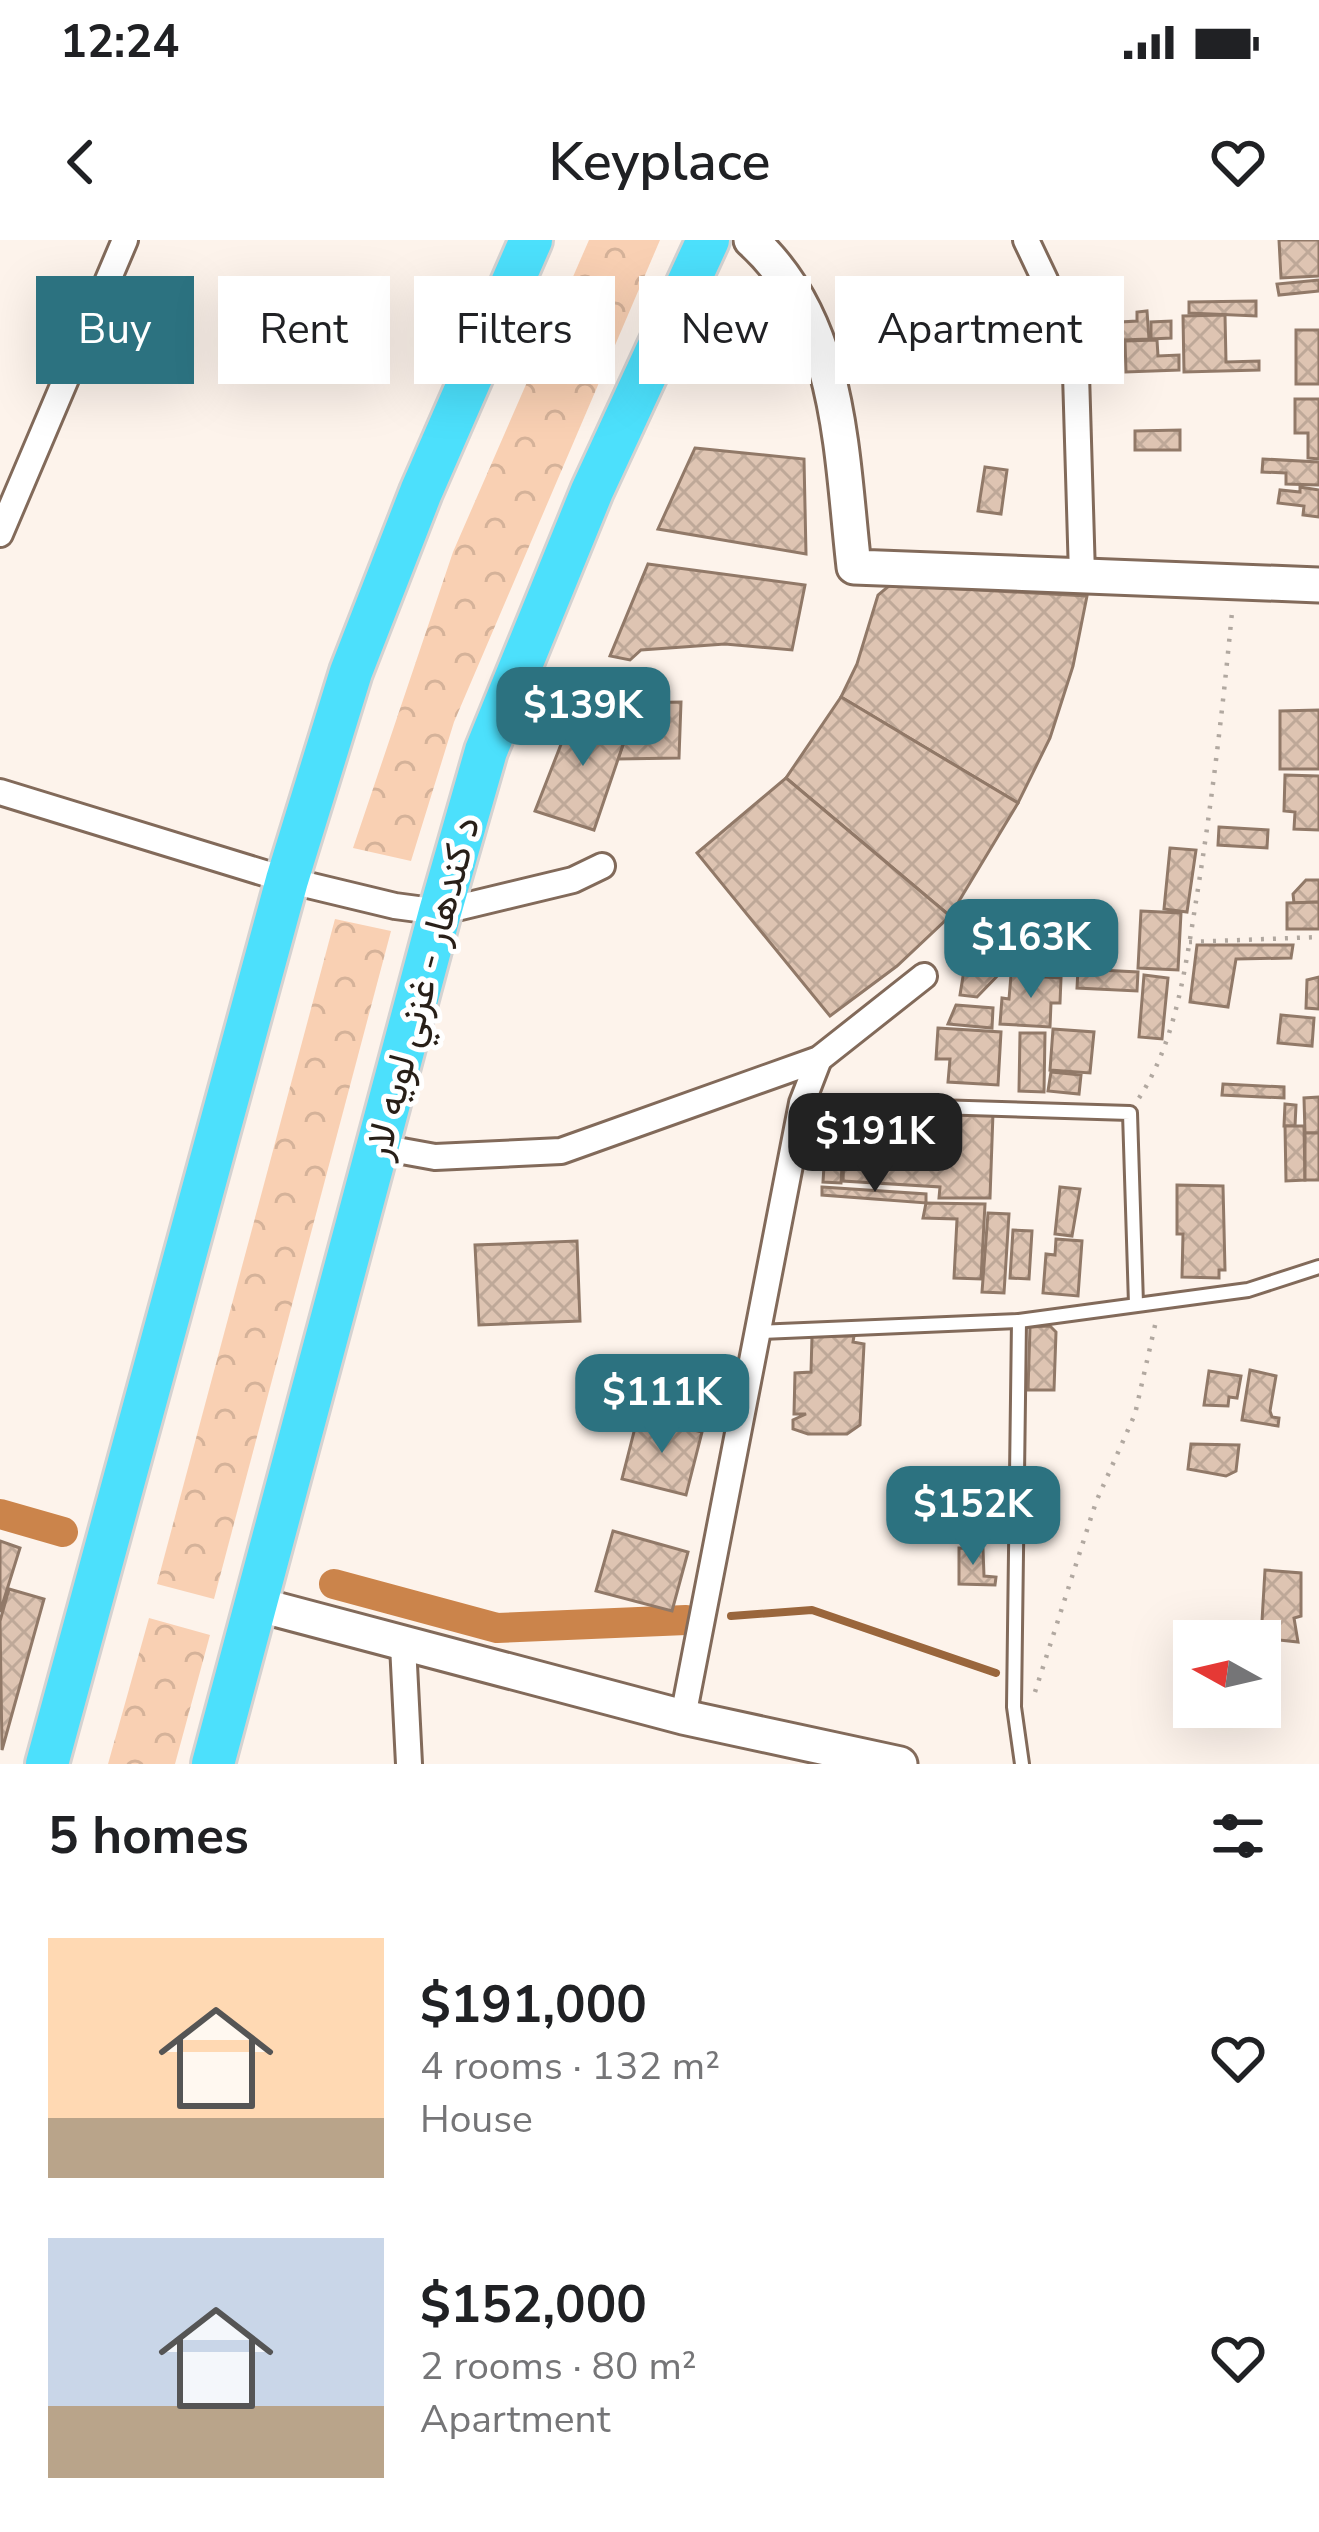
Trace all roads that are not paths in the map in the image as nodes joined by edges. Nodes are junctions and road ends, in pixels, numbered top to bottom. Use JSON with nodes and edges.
{"nodes":[{"id":1,"x":125,"y":240,"type":"edge"},
{"id":2,"x":531,"y":240,"type":"edge"},
{"id":3,"x":708,"y":240,"type":"edge"},
{"id":4,"x":751,"y":240,"type":"edge"},
{"id":5,"x":1026,"y":240,"type":"edge"},
{"id":6,"x":0,"y":534,"type":"edge"},
{"id":7,"x":1082,"y":575,"type":"junction"},
{"id":8,"x":1319,"y":585,"type":"edge"},
{"id":9,"x":0,"y":792,"type":"edge"},
{"id":10,"x":602,"y":866,"type":"dead end"},
{"id":11,"x":287,"y":880,"type":"junction"},
{"id":12,"x":440,"y":911,"type":"junction"},
{"id":13,"x":924,"y":976,"type":"dead end"},
{"id":14,"x":819,"y":1059,"type":"junction"},
{"id":15,"x":802,"y":1103,"type":"junction"},
{"id":16,"x":380,"y":1147,"type":"junction"},
{"id":17,"x":1319,"y":1268,"type":"edge"},
{"id":18,"x":1136,"y":1304,"type":"junction"},
{"id":19,"x":1019,"y":1321,"type":"junction"},
{"id":20,"x":759,"y":1332,"type":"junction"},
{"id":21,"x":256,"y":1604,"type":"junction"},
{"id":22,"x":403,"y":1645,"type":"junction"},
{"id":23,"x":683,"y":1717,"type":"junction"},
{"id":24,"x":47,"y":1764,"type":"edge"},
{"id":25,"x":213,"y":1764,"type":"edge"},
{"id":26,"x":409,"y":1764,"type":"edge"},
{"id":27,"x":900,"y":1764,"type":"edge"},
{"id":28,"x":1022,"y":1764,"type":"edge"}],
"edges":[{"from":1,"to":6,"type":"street"},
{"from":2,"to":11,"type":"highway"},
{"from":3,"to":12,"type":"highway","name":"د کندهار - غزني لويه لار"},
{"from":4,"to":7,"type":"street"},
{"from":5,"to":7,"type":"street"},
{"from":7,"to":8,"type":"street"},
{"from":9,"to":11,"type":"street"},
{"from":10,"to":12,"type":"street"},
{"from":11,"to":12,"type":"street"},
{"from":11,"to":24,"type":"highway"},
{"from":12,"to":16,"type":"highway","name":"د کندهار - غزني لويه لار"},
{"from":13,"to":14,"type":"street"},
{"from":14,"to":15,"type":"street"},
{"from":14,"to":16,"type":"street"},
{"from":15,"to":18,"type":"lane"},
{"from":15,"to":20,"type":"street"},
{"from":16,"to":21,"type":"highway","name":"د کندهار - غزني لويه لار"},
{"from":17,"to":18,"type":"lane"},
{"from":18,"to":19,"type":"lane"},
{"from":19,"to":20,"type":"lane"},
{"from":19,"to":28,"type":"lane"},
{"from":20,"to":23,"type":"street"},
{"from":21,"to":22,"type":"street"},
{"from":21,"to":25,"type":"highway","name":"د کندهار - غزني لويه لار"},
{"from":22,"to":23,"type":"street"},
{"from":22,"to":26,"type":"street"},
{"from":23,"to":27,"type":"street"}]}
